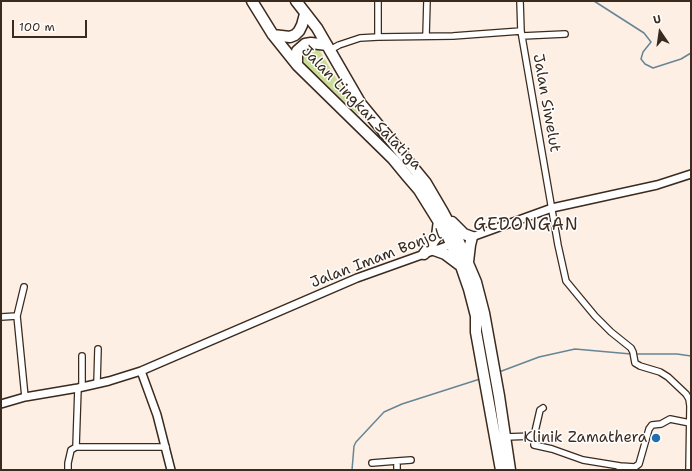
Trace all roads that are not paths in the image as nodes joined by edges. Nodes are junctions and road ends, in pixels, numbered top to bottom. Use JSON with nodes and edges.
{"nodes":[{"id":1,"x":252,"y":1,"type":"edge"},
{"id":2,"x":296,"y":1,"type":"edge"},
{"id":3,"x":378,"y":1,"type":"edge"},
{"id":4,"x":427,"y":1,"type":"edge"},
{"id":5,"x":520,"y":1,"type":"edge"},
{"id":6,"x":305,"y":14,"type":"junction"},
{"id":7,"x":522,"y":33,"type":"junction"},
{"id":8,"x":565,"y":34,"type":"dead end"},
{"id":9,"x":273,"y":35,"type":"junction"},
{"id":10,"x":426,"y":36,"type":"junction"},
{"id":11,"x":378,"y":37,"type":"junction"},
{"id":12,"x":328,"y":47,"type":"junction"},
{"id":13,"x":297,"y":64,"type":"junction"},
{"id":14,"x":691,"y":174,"type":"edge"},
{"id":15,"x":552,"y":208,"type":"junction"},
{"id":16,"x":441,"y":216,"type":"junction"},
{"id":17,"x":472,"y":237,"type":"junction"},
{"id":18,"x":455,"y":243,"type":"junction"},
{"id":19,"x":429,"y":252,"type":"junction"},
{"id":20,"x":464,"y":266,"type":"junction"},
{"id":21,"x":24,"y":287,"type":"dead end"},
{"id":22,"x":17,"y":316,"type":"junction"},
{"id":23,"x":1,"y":317,"type":"edge"},
{"id":24,"x":98,"y":349,"type":"dead end"},
{"id":25,"x":82,"y":356,"type":"dead end"},
{"id":26,"x":141,"y":371,"type":"junction"},
{"id":27,"x":97,"y":383,"type":"junction"},
{"id":28,"x":80,"y":387,"type":"junction"},
{"id":29,"x":25,"y":397,"type":"junction"},
{"id":30,"x":1,"y":404,"type":"edge"},
{"id":31,"x":544,"y":408,"type":"dead end"},
{"id":32,"x":690,"y":423,"type":"edge"},
{"id":33,"x":534,"y":436,"type":"junction"},
{"id":34,"x":505,"y":437,"type":"junction"},
{"id":35,"x":76,"y":447,"type":"junction"},
{"id":36,"x":166,"y":447,"type":"junction"},
{"id":37,"x":690,"y":457,"type":"edge"},
{"id":38,"x":411,"y":460,"type":"dead end"},
{"id":39,"x":396,"y":461,"type":"junction"},
{"id":40,"x":372,"y":463,"type":"dead end"},
{"id":41,"x":620,"y":468,"type":"edge"},
{"id":42,"x":68,"y":470,"type":"edge"},
{"id":43,"x":172,"y":470,"type":"edge"},
{"id":44,"x":397,"y":470,"type":"edge"},
{"id":45,"x":501,"y":470,"type":"edge"},
{"id":46,"x":510,"y":470,"type":"edge"},
{"id":47,"x":689,"y":470,"type":"edge"}],
"edges":[{"from":1,"to":9,"type":"highway","name":"Jalan Lingkar Salatiga"},
{"from":2,"to":6,"type":"highway","name":"Jalan Lingkar Salatiga"},
{"from":3,"to":11,"type":"street"},
{"from":4,"to":10,"type":"street"},
{"from":5,"to":7,"type":"street","name":"Jalan Siwelut"},
{"from":6,"to":9,"type":"highway"},
{"from":6,"to":12,"type":"highway","name":"Jalan Lingkar Salatiga"},
{"from":7,"to":8,"type":"street"},
{"from":7,"to":10,"type":"street"},
{"from":7,"to":15,"type":"street","name":"Jalan Siwelut"},
{"from":9,"to":13,"type":"highway","name":"Jalan Lingkar Salatiga"},
{"from":10,"to":11,"type":"street"},
{"from":11,"to":12,"type":"street"},
{"from":12,"to":13,"type":"highway"},
{"from":12,"to":16,"type":"highway","name":"Jalan Lingkar Salatiga"},
{"from":13,"to":16,"type":"highway","name":"Jalan Lingkar Salatiga"},
{"from":14,"to":15,"type":"main road","name":"Jalan Imam Bonjol"},
{"from":15,"to":17,"type":"main road","name":"Jalan Imam Bonjol"},
{"from":15,"to":32,"type":"street","name":"Jalan Siwelut"},
{"from":16,"to":17,"type":"highway"},
{"from":16,"to":18,"type":"highway","name":"Jalan Lingkar Salatiga"},
{"from":16,"to":19,"type":"highway"},
{"from":17,"to":18,"type":"main road","name":"Jalan Imam Bonjol"},
{"from":17,"to":20,"type":"highway"},
{"from":18,"to":19,"type":"main road","name":"Jalan Imam Bonjol"},
{"from":18,"to":20,"type":"highway","name":"Jalan Lingkar Salatiga"},
{"from":19,"to":20,"type":"highway"},
{"from":19,"to":26,"type":"main road","name":"Jalan Imam Bonjol"},
{"from":20,"to":34,"type":"highway","name":"Jalan Lingkar Salatiga"},
{"from":20,"to":45,"type":"highway","name":"Jalan Lingkar Salatiga"},
{"from":21,"to":22,"type":"street"},
{"from":22,"to":23,"type":"street"},
{"from":22,"to":29,"type":"street"},
{"from":24,"to":27,"type":"street"},
{"from":25,"to":28,"type":"street"},
{"from":26,"to":27,"type":"main road","name":"Jalan Imam Bonjol"},
{"from":26,"to":36,"type":"main road"},
{"from":27,"to":28,"type":"main road","name":"Jalan Imam Bonjol"},
{"from":28,"to":29,"type":"main road","name":"Jalan Imam Bonjol"},
{"from":28,"to":35,"type":"street"},
{"from":29,"to":30,"type":"main road","name":"Jalan Imam Bonjol"},
{"from":31,"to":33,"type":"street"},
{"from":32,"to":37,"type":"street"},
{"from":32,"to":41,"type":"street"},
{"from":33,"to":34,"type":"street"},
{"from":33,"to":41,"type":"street"},
{"from":34,"to":46,"type":"highway","name":"Jalan Lingkar Salatiga"},
{"from":35,"to":36,"type":"street"},
{"from":35,"to":42,"type":"street"},
{"from":36,"to":43,"type":"main road"},
{"from":37,"to":47,"type":"street"},
{"from":38,"to":39,"type":"street"},
{"from":39,"to":40,"type":"street"},
{"from":39,"to":44,"type":"street"}]}
